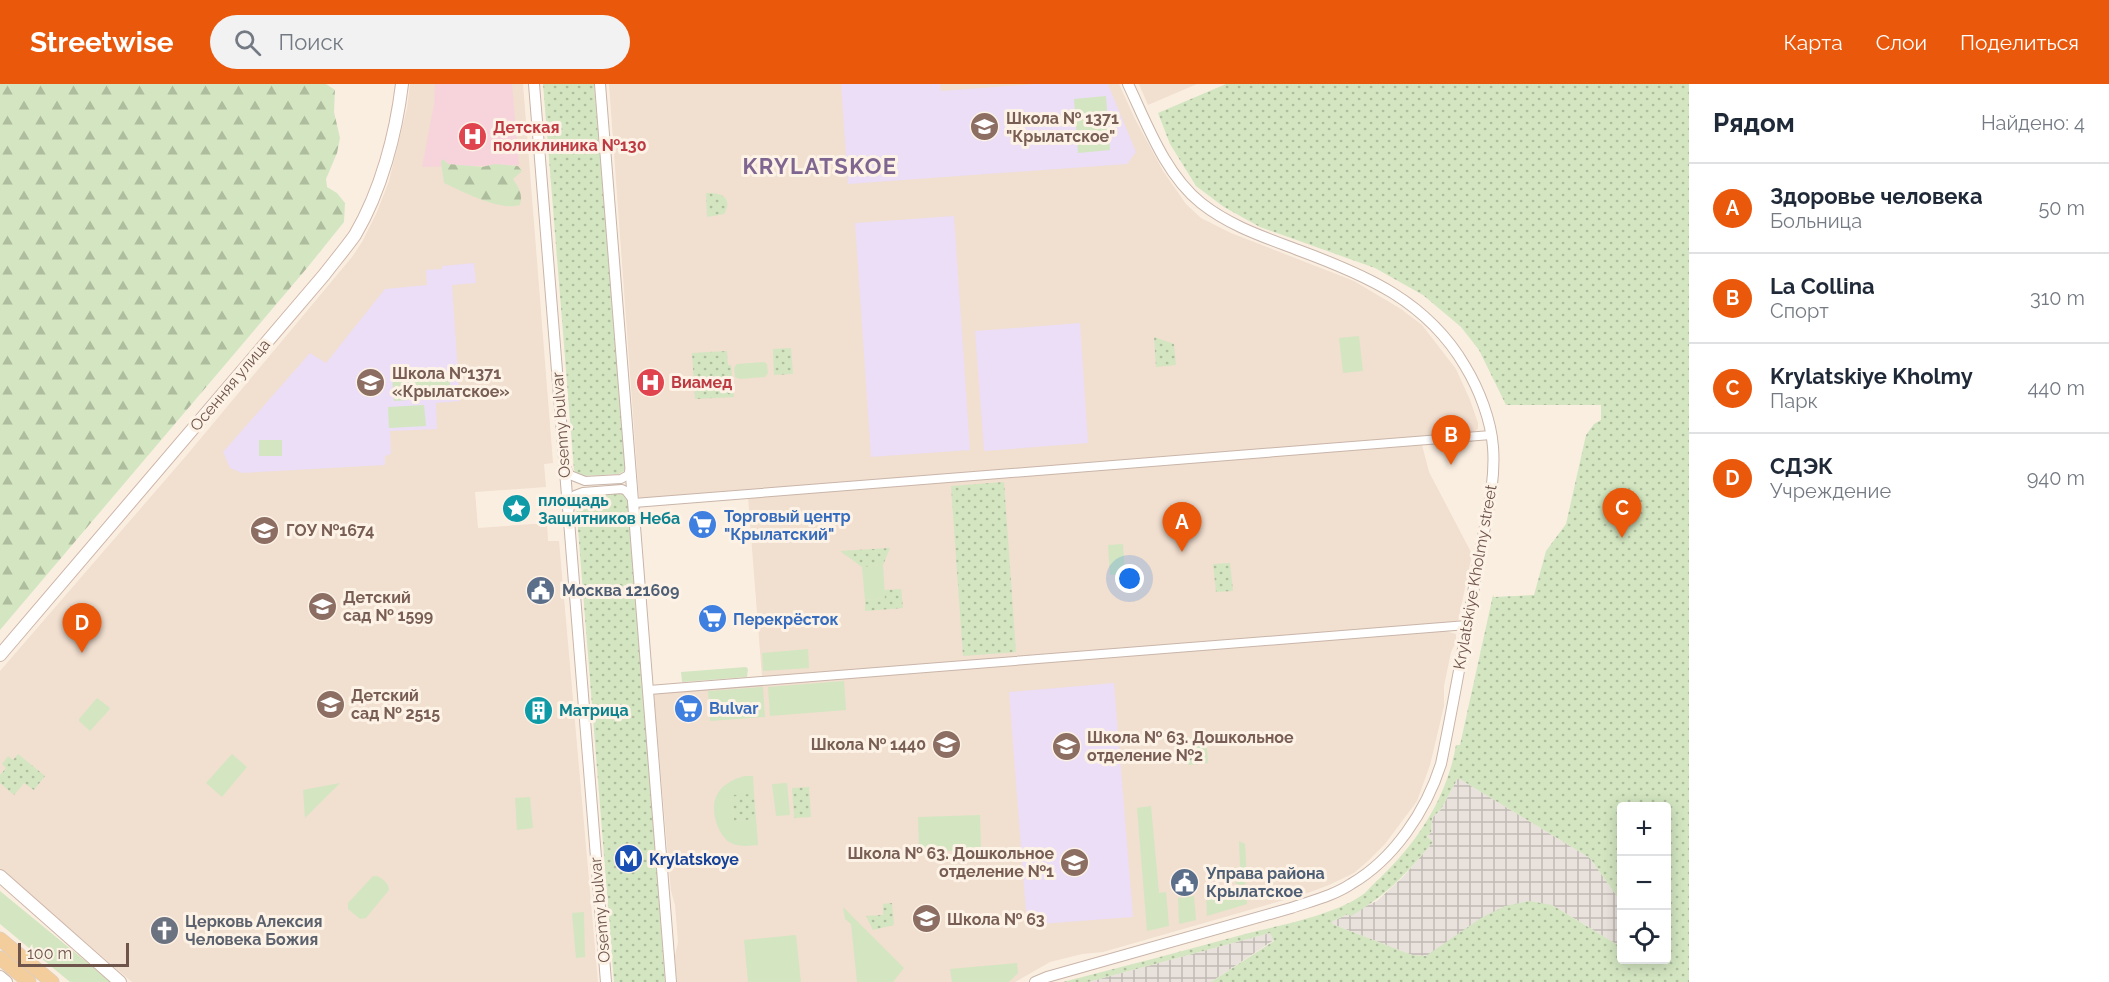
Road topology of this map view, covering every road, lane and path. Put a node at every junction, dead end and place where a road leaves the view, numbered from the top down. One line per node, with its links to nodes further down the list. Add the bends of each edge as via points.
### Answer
1 (402, 84): 11 (main road, Осенняя улица, via 382,171 349,243)
2 (534, 84): 6 (street, Osenny bulvar)
3 (600, 84): 7 (street)
4 (1128, 84): 5 (street, Krylatskiye Kholmy street, via 1165,158 1199,201 1248,231 1359,274 1422,313 1470,374)
5 (1491, 435): 8 (street); 10 (street, Krylatskiye Kholmy street, via 1492,482)
6 (564, 460): 7 (street, via 570,475 585,481 624,478); 9 (street, Osenny bulvar)
7 (630, 464): 8 (street)
8 (634, 502): 9 (street, via 622,489 583,492 575,495); 12 (street)
9 (568, 514): 23 (street, Osenny bulvar)
10 (1467, 625): 12 (street); 25 (street, Krylatskiye Kholmy street, via 1440,764 1430,795 1400,839 1364,876 1341,890 1291,908)
11 (0, 655)
12 (649, 690): 24 (street)
13 (0, 876): 15 (main road)
14 (0, 882): 15 (main road)
15 (41, 911): 22 (main road)
16 (0, 939): 21 (main road)
17 (0, 958): 20 (main road)
18 (0, 977): 19 (main road)
19 (6, 982)
20 (29, 982)
21 (52, 982)
22 (120, 982)
23 (606, 982)
24 (671, 982)
25 (1035, 982)

